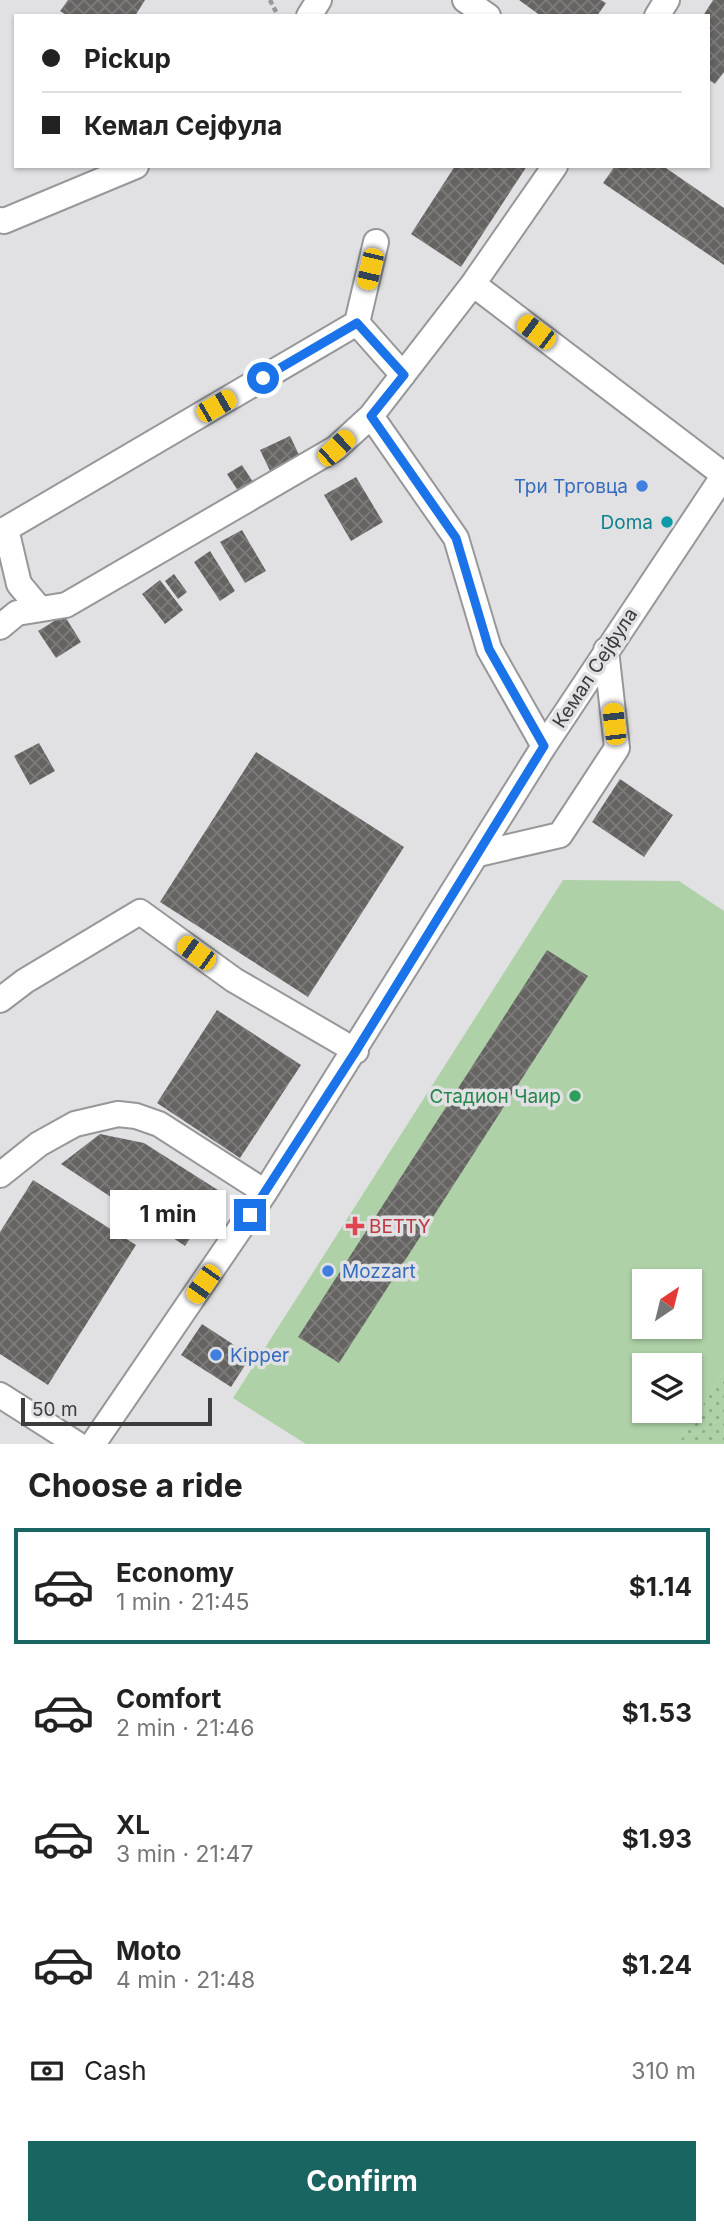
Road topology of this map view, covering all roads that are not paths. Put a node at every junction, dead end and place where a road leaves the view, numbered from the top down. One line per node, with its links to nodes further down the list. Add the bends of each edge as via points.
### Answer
1 (465, 0): 2 (street)
2 (485, 14)
3 (131, 168): 5 (street)
4 (554, 168): 7 (street)
5 (0, 220)
6 (376, 242): 8 (street)
7 (474, 284): 9 (street); 11 (street)
8 (357, 323): 9 (street); 12 (street, via 6,529 19,584)
9 (404, 375): 10 (street)
10 (371, 416): 12 (street, via 336,448 66,605); 15 (street, via 456,538 489,649)
11 (724, 475): 14 (street, Кемал Сејфула)
12 (39, 608): 13 (street, via 17,613)
13 (0, 626)
14 (606, 650): 15 (street, Кемал Сејфула); 16 (street, via 617,748 560,835)
15 (544, 746): 16 (street, Кемал Сејфула)
16 (478, 853): 18 (street, Кемал Сејфула)
17 (0, 1000): 18 (street, via 139,912 233,980)
18 (356, 1051): 20 (street, Кемал Сејфула)
19 (0, 1175): 20 (street, via 38,1144 75,1124 118,1114 159,1124)
20 (265, 1192): 23 (street, Кемал Сејфула)
21 (0, 1395): 22 (street)
22 (76, 1444)
23 (93, 1444)

